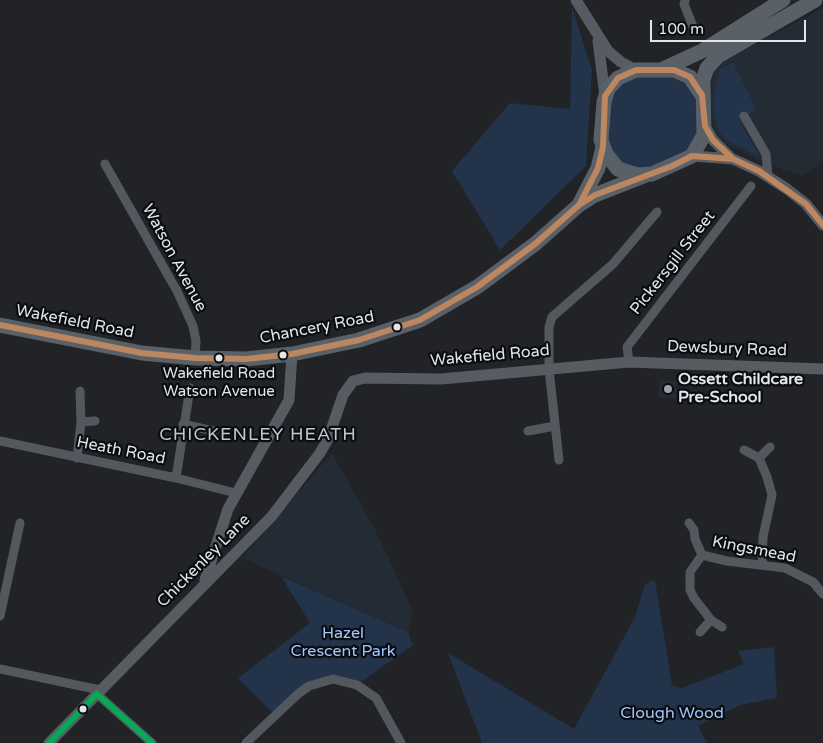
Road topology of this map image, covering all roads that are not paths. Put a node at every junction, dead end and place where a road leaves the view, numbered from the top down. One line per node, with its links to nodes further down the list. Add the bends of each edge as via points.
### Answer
1 (576, 0): 6 (street)
2 (685, 0): 5 (street)
3 (783, 0): 7 (highway, via 702,51)
4 (815, 0): 9 (highway, via 718,56 702,80)
5 (694, 28)
6 (597, 37): 8 (street, via 608,51); 10 (street)
7 (663, 69): 8 (highway); 9 (highway, via 674,70 690,78)
8 (636, 70): 10 (highway, via 618,78)
9 (702, 95): 12 (highway)
10 (605, 96): 13 (highway)
11 (744, 116): 19 (street, via 766,154)
12 (705, 126): 14 (highway, via 702,142); 15 (street, via 717,145)
13 (602, 147): 17 (highway, via 618,169 628,174); 22 (highway, Chancery Road, via 598,168)
14 (692, 156): 15 (street); 17 (highway)
15 (733, 159): 19 (street)
16 (105, 164): 18 (street, Watson Avenue)
17 (646, 175): 22 (highway, Chancery Road)
18 (111, 176): 20 (street); 28 (street, Watson Avenue, via 177,291 193,326)
19 (768, 176): 24 (street, via 806,204)
20 (102, 182)
21 (751, 186): 29 (street, Pickersgill Street, via 626,347)
22 (578, 205): 27 (highway, Chancery Road, via 535,244 477,286 420,320 359,340)
23 (657, 212): 30 (street, via 613,264 552,317)
24 (823, 225)
25 (0, 325): 26 (highway, Wakefield Road)
26 (142, 353): 28 (highway, Chancery Road)
27 (292, 354): 28 (highway, Chancery Road, via 246,359); 48 (street, via 289,400)
28 (195, 358)
29 (629, 362): 30 (street, Wakefield Road); 31 (street, Dewsbury Road)
30 (549, 369): 32 (street, Wakefield Road, via 440,379 365,378); 38 (street)
31 (823, 369)
32 (353, 381): 52 (street, Chickenley Lane, via 343,395 320,453 272,516)
33 (190, 388): 37 (street)
34 (80, 392): 36 (street)
35 (95, 421): 36 (street)
36 (81, 422): 44 (street)
37 (183, 424): 39 (street); 47 (street)
38 (556, 426): 40 (street); 46 (street)
39 (213, 430)
40 (528, 431)
41 (0, 441): 44 (street, Heath Road)
42 (770, 447): 45 (street)
43 (744, 450): 45 (street)
44 (77, 458): 47 (street, Heath Road)
45 (758, 458): 54 (street, via 772,495 763,537)
46 (560, 460)
47 (176, 478): 48 (street, Heath Road)
48 (236, 493): 51 (street, via 222,523)
49 (20, 524): 57 (street)
50 (689, 524): 53 (street, Kingsmead)
51 (220, 537): 52 (street); 55 (street)
52 (235, 551): 55 (street, Chickenley Lane)
53 (702, 555): 54 (street, Kingsmead); 58 (street, Kingsmead, via 690,572 690,590)
54 (762, 564): 56 (street, Kingsmead, via 795,572)
55 (203, 586): 62 (street, Chickenley Lane)
56 (823, 592)
57 (0, 616)
58 (711, 620): 59 (street, Kingsmead); 60 (street)
59 (722, 627)
60 (700, 632)
61 (0, 669): 62 (street)
62 (99, 692): 63 (street, Chickenley Lane); 64 (street)
63 (49, 743)
64 (152, 743)
65 (246, 743): 66 (street, via 298,694 309,686 333,679 357,685 376,698)
66 (401, 743)

